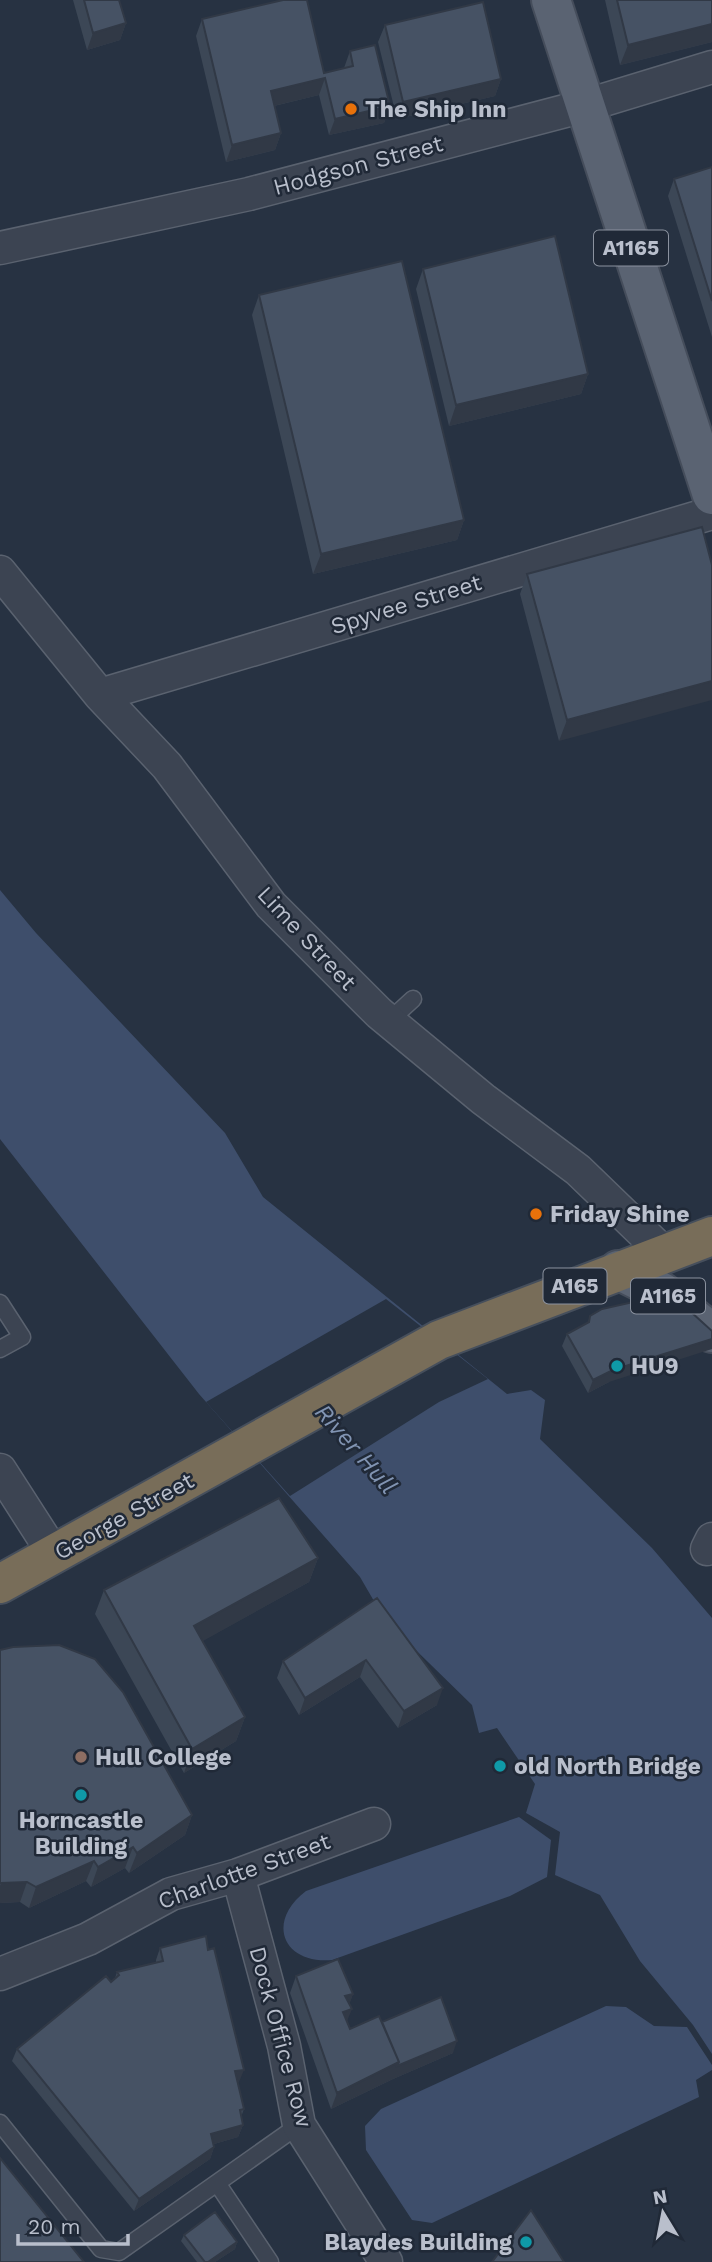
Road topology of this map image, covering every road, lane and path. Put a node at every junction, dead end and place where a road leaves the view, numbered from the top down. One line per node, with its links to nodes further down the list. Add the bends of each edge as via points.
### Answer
1 (551, 0): 3 (main road, A1165)
2 (712, 67): 3 (street, Hodgson Street)
3 (584, 106): 4 (street, Hodgson Street, via 249,194); 5 (main road, A1165)
4 (0, 248)
5 (712, 495)
6 (712, 513): 8 (street, Spyvee Street)
7 (0, 572): 8 (street, Lime Street)
8 (100, 695): 10 (street, Lime Street, via 167,766 271,905)
9 (412, 999): 10 (lane)
10 (389, 1021): 12 (street, Lime Street, via 578,1170)
11 (712, 1236): 12 (highway, A165)
12 (665, 1254): 13 (highway, A165)
13 (618, 1270): 15 (main road, A1165, via 662,1292); 18 (highway, George Street / A165, via 439,1340)
14 (0, 1303): 16 (lane, via 22,1337)
15 (712, 1333)
16 (0, 1349)
17 (0, 1470): 18 (street)
18 (54, 1555): 19 (highway, George Street / A165)
19 (0, 1584)
20 (374, 1824): 21 (street, Charlotte Street)
21 (238, 1875): 22 (street, Charlotte Street, via 171,1894 88,1939); 24 (street, Dock Office Row, via 284,2046)
22 (0, 1974)
23 (0, 2123): 25 (lane, via 101,2249 119,2252)
24 (299, 2125): 25 (lane); 28 (street, Dock Office Row)
25 (218, 2183): 26 (lane)
26 (266, 2257): 27 (lane)
27 (248, 2262)
28 (386, 2262)

